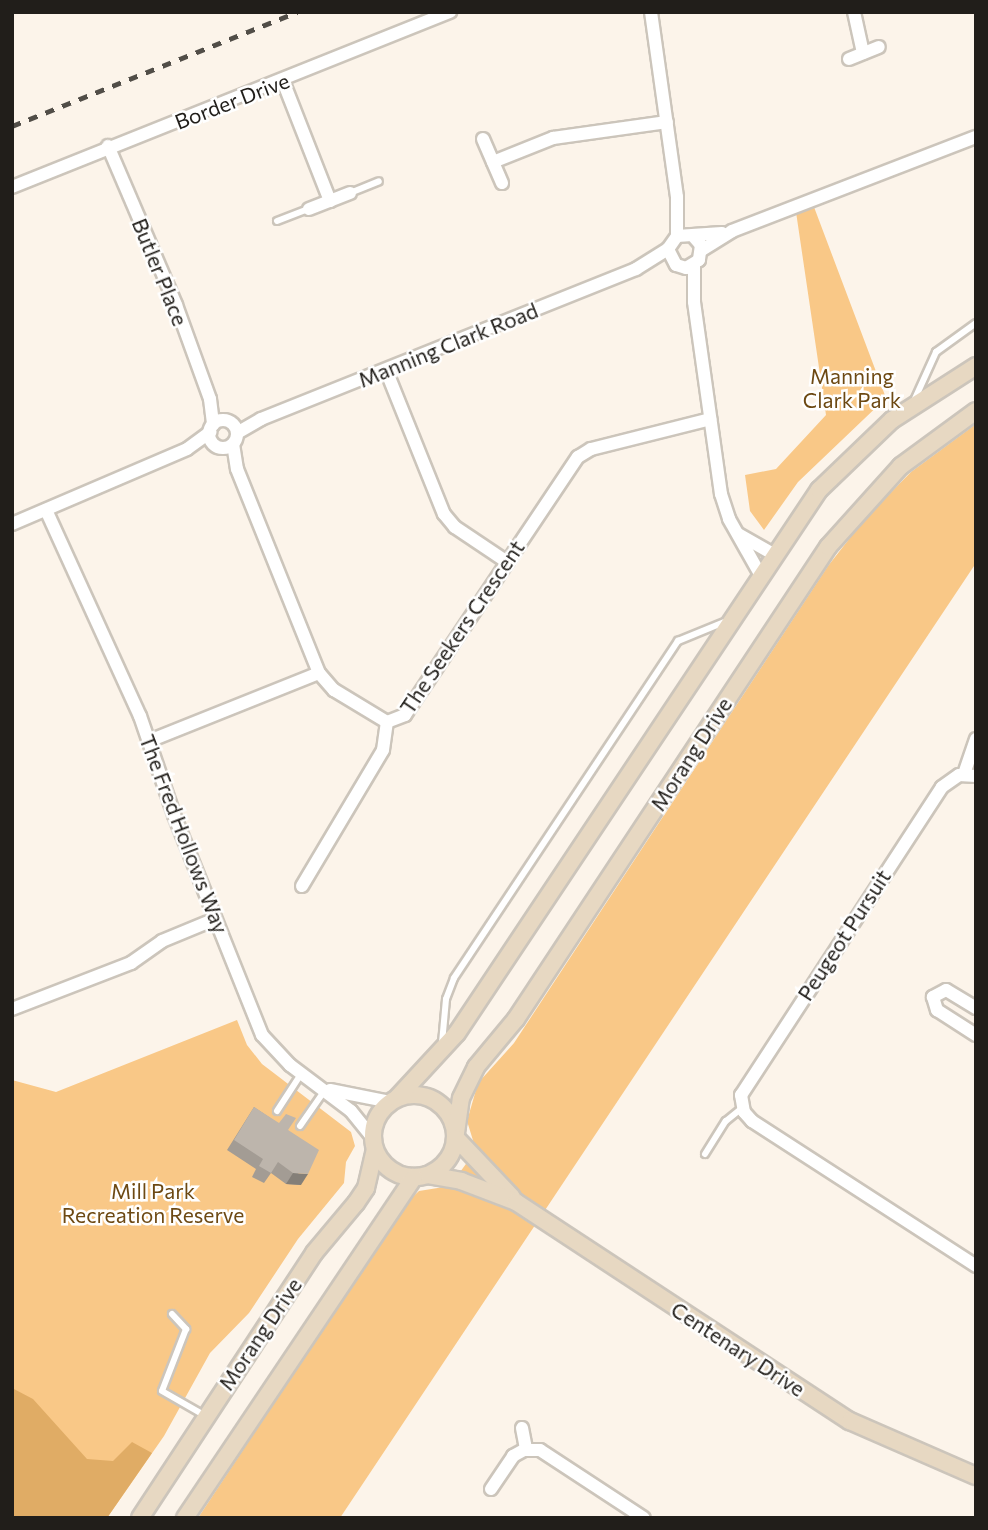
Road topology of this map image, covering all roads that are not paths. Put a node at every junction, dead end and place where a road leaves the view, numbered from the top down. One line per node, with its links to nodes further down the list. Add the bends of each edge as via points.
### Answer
1 (450, 12): 7 (street, Border Drive)
2 (651, 12): 8 (street)
3 (854, 12): 5 (street)
4 (879, 47): 5 (street)
5 (863, 53): 6 (street)
6 (849, 59)
7 (283, 81): 11 (street, Border Drive); 17 (street)
8 (667, 121): 12 (street, via 553,138); 21 (street)
9 (976, 137): 20 (street)
10 (483, 139): 12 (street)
11 (108, 146): 15 (street, Border Drive); 32 (street, Butler Place, via 176,305)
12 (493, 162): 14 (street)
13 (379, 181): 16 (lane)
14 (502, 183)
15 (12, 187)
16 (351, 193): 17 (street)
17 (330, 201): 18 (street)
18 (309, 209): 19 (lane)
19 (277, 221)
20 (732, 231): 21 (street); 23 (street)
21 (687, 236): 22 (street); 23 (street)
22 (668, 249): 24 (street); 25 (street, Manning Clark Road)
23 (702, 250): 24 (street)
24 (683, 265): 25 (street, Manning Clark Road); 31 (street, via 694,302)
25 (636, 269): 28 (street, Manning Clark Road)
26 (976, 323): 29 (lane, Morang Drive, via 936,352)
27 (976, 366): 29 (main road, Morang Drive)
28 (386, 370): 32 (street, Manning Clark Road); 37 (street, via 444,514 455,527)
29 (912, 404): 36 (main road, Morang Drive, via 852,454 819,490)
30 (976, 411): 57 (main road, Morang Drive, via 901,466 828,547 516,1019 475,1068 461,1098)
31 (710, 419): 35 (street, via 721,494); 37 (street, The Seekers Crescent, via 584,452)
32 (223, 434): 33 (street, Manning Clark Road); 40 (street, The Seekers Crescent)
33 (51, 508): 34 (street, Manning Clark Road); 43 (street, The Fred Hollows Way)
34 (12, 524)
35 (737, 534): 36 (street); 38 (street)
36 (773, 554): 38 (main road, Morang Drive)
37 (507, 562): 41 (street, The Seekers Crescent, via 405,715)
38 (760, 574): 39 (main road, Morang Drive)
39 (729, 621): 50 (main road, Morang Drive); 50 (lane, via 678,641 454,978 446,999)
40 (319, 673): 41 (street, The Seekers Crescent, via 334,690); 43 (street)
41 (387, 722): 45 (street, via 383,750)
42 (976, 739): 44 (street, Peugeot Pursuit)
43 (149, 741): 46 (street, The Fred Hollows Way)
44 (970, 775): 54 (street, Peugeot Pursuit, via 947,781 935,798 743,1087)
45 (302, 886)
46 (215, 919): 48 (street, via 162,941 131,963); 51 (street, The Fred Hollows Way, via 262,1035)
47 (976, 1008): 49 (street, via 946,990 933,997 937,1010)
48 (12, 1009)
49 (976, 1035)
50 (441, 1052): 53 (main road, Morang Drive)
51 (302, 1073): 52 (street, The Fred Hollows Way); 55 (lane)
52 (326, 1089): 53 (street, The Fred Hollows Way); 56 (lane); 58 (street, The Fred Hollows Way)
53 (393, 1100): 57 (main road, via 410,1094 436,1100 453,1120); 58 (main road, via 374,1124)
54 (743, 1108): 59 (lane, via 726,1121); 62 (street, via 757,1124)
55 (276, 1111)
56 (300, 1126)
57 (456, 1136): 60 (main road, via 448,1160); 61 (main road, Centenary Drive)
58 (374, 1144): 60 (main road, via 391,1170); 64 (main road, Morang Drive, via 366,1188 314,1253)
59 (705, 1154)
60 (421, 1176): 61 (main road, Centenary Drive, via 461,1181); 70 (main road, Morang Drive)
61 (516, 1202): 67 (main road, Centenary Drive, via 850,1421)
62 (976, 1266)
63 (172, 1314): 64 (lane, via 186,1329 162,1391)
64 (206, 1416): 69 (main road, Morang Drive)
65 (522, 1428): 66 (street)
66 (526, 1449): 68 (street, via 513,1456); 71 (street, via 545,1452)
67 (975, 1476)
68 (491, 1489)
69 (140, 1518)
70 (185, 1518)
71 (644, 1518)

